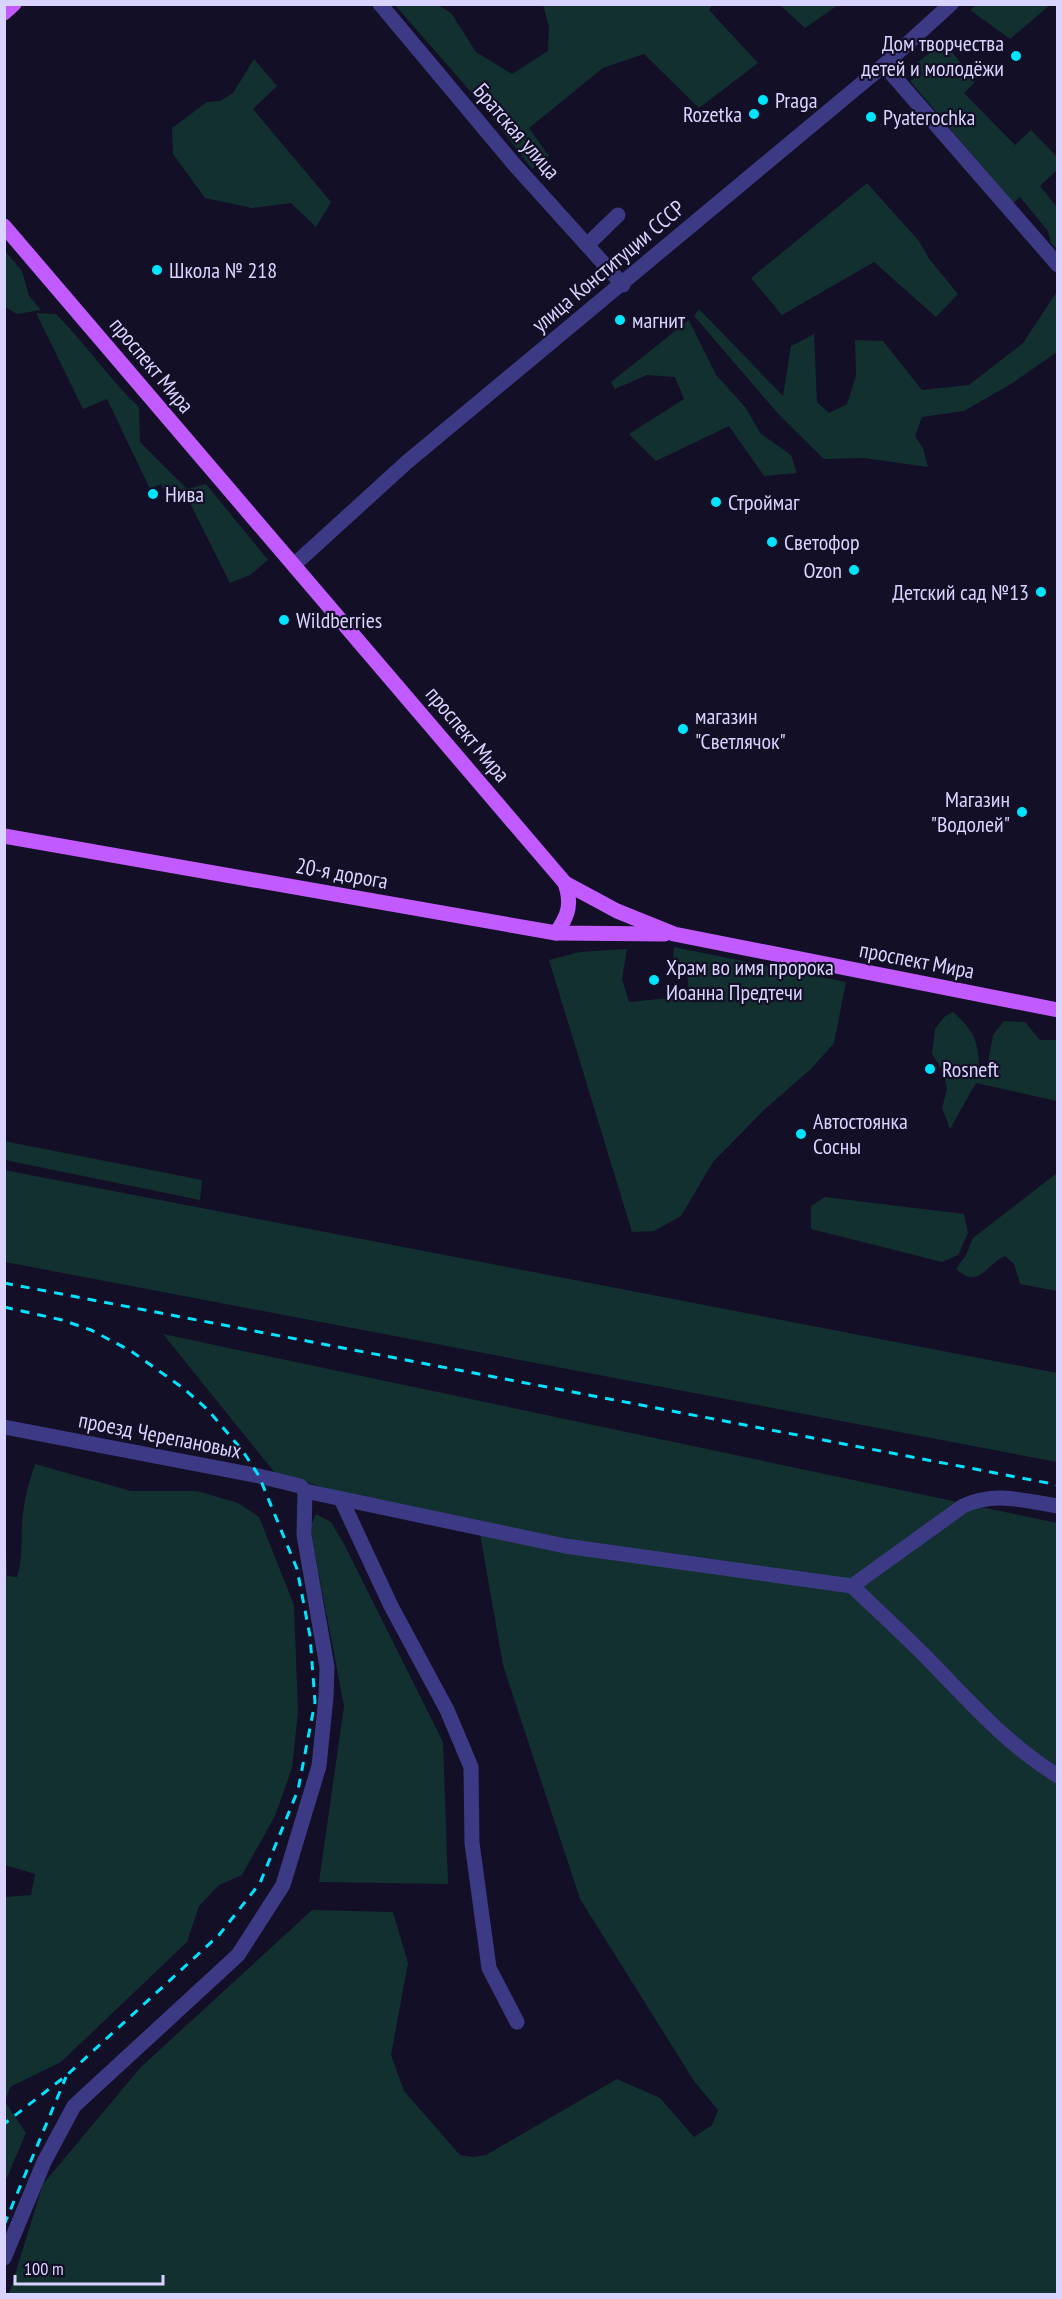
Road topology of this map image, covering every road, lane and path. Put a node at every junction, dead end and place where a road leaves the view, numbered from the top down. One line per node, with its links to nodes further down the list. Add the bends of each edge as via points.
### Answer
1 (14, 4): 4 (main road)
2 (380, 4): 8 (street, Братская улица)
3 (951, 4): 5 (street, улица Конституции СССР)
4 (4, 13)
5 (884, 65): 9 (street); 10 (street, улица Конституции СССР)
6 (618, 215): 8 (street)
7 (4, 226): 11 (main road, проспект Мира)
8 (586, 245): 10 (street, Братская улица)
9 (1058, 265)
10 (623, 285): 11 (street, улица Конституции СССР, via 407,462)
11 (295, 564): 13 (main road, проспект Мира)
12 (4, 836): 14 (main road, 20-я дорога)
13 (565, 883): 14 (main road, via 571,900 566,921); 15 (main road, проспект Мира)
14 (556, 933): 15 (main road, 20-я дорога)
15 (674, 934): 16 (main road, проспект Мира)
16 (1058, 1010)
17 (4, 1427): 18 (street, проезд Черепановых, via 259,1476 300,1486)
18 (305, 1491): 19 (street, проезд Черепановых); 24 (street, via 304,1535 327,1667 326,1697 319,1766 283,1885 238,1954 74,2106 44,2162)
19 (341, 1499): 21 (street, проезд Черепановых, via 565,1546); 23 (street, via 391,1606 447,1710 471,1767 472,1843 489,1968)
20 (1058, 1506): 21 (street, via 1020,1499 981,1498 963,1506)
21 (852, 1586): 22 (street, via 986,1721 1031,1760)
22 (1058, 1776)
23 (517, 2022)
24 (4, 2258)

